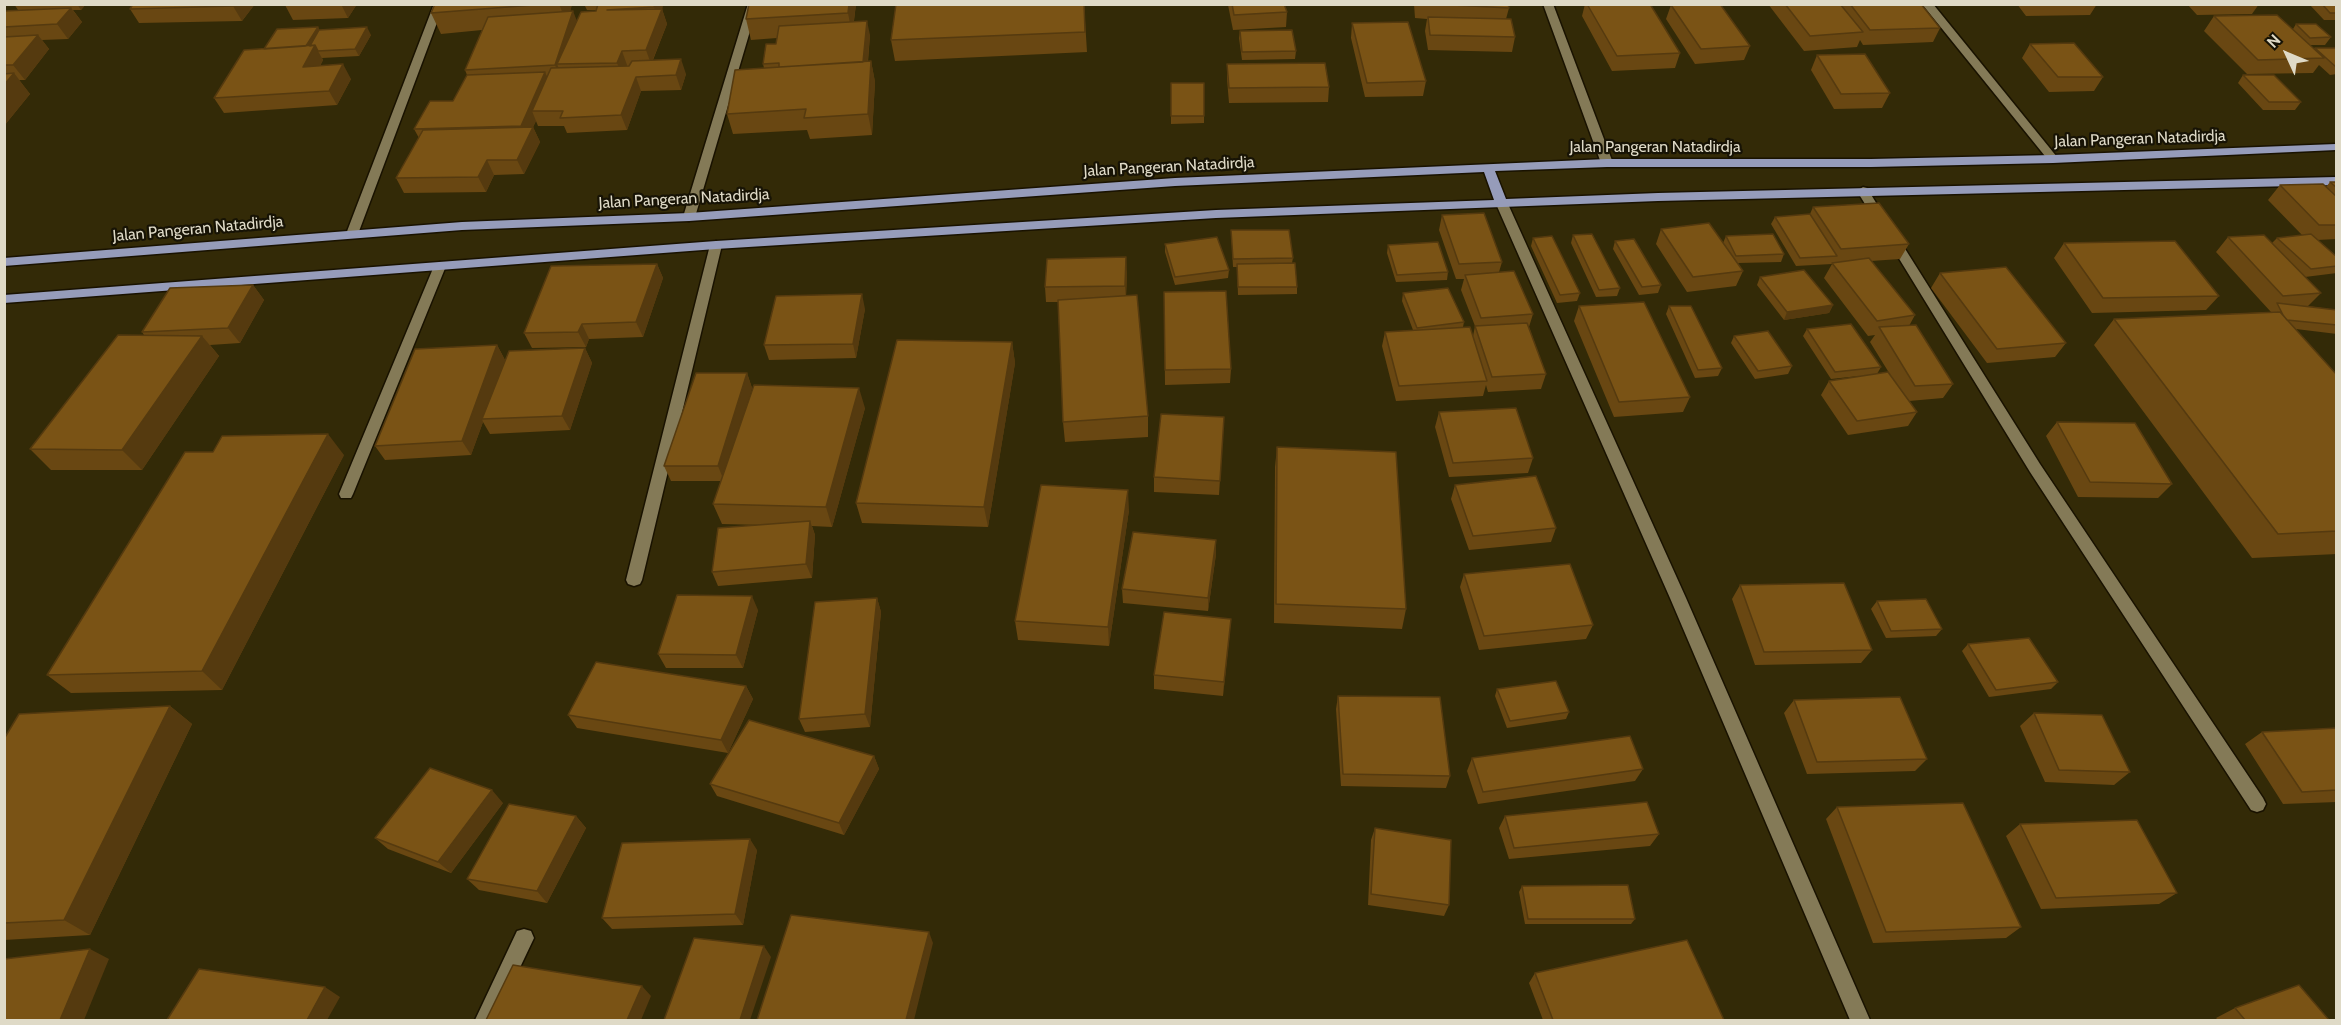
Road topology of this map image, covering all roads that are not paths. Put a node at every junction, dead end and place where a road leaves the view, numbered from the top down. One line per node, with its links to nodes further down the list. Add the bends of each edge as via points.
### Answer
1 (439, 4): 13 (street)
2 (753, 4): 12 (street)
3 (1548, 4): 7 (street)
4 (1927, 4): 6 (street)
5 (2337, 147): 6 (main road, Jalan Pangeran Natadirdja)
6 (2053, 159): 7 (main road, Jalan Pangeran Natadirdja)
7 (1607, 163): 8 (main road, Jalan Pangeran Natadirdja)
8 (1488, 168): 11 (main road); 12 (main road, Jalan Pangeran Natadirdja, via 1175,182)
9 (2337, 181): 10 (main road)
10 (1863, 191): 11 (main road); 20 (street, via 2035,468)
11 (1502, 204): 14 (main road, via 1216,214); 23 (street)
12 (688, 217): 13 (main road, Jalan Pangeran Natadirdja)
13 (352, 234): 15 (main road, Jalan Pangeran Natadirdja)
14 (716, 245): 16 (main road); 19 (street)
15 (4, 262)
16 (441, 266): 17 (main road); 18 (street)
17 (4, 299)
18 (346, 494)
19 (634, 580)
20 (2257, 804)
21 (524, 938): 22 (street)
22 (484, 1020)
23 (1860, 1020)

